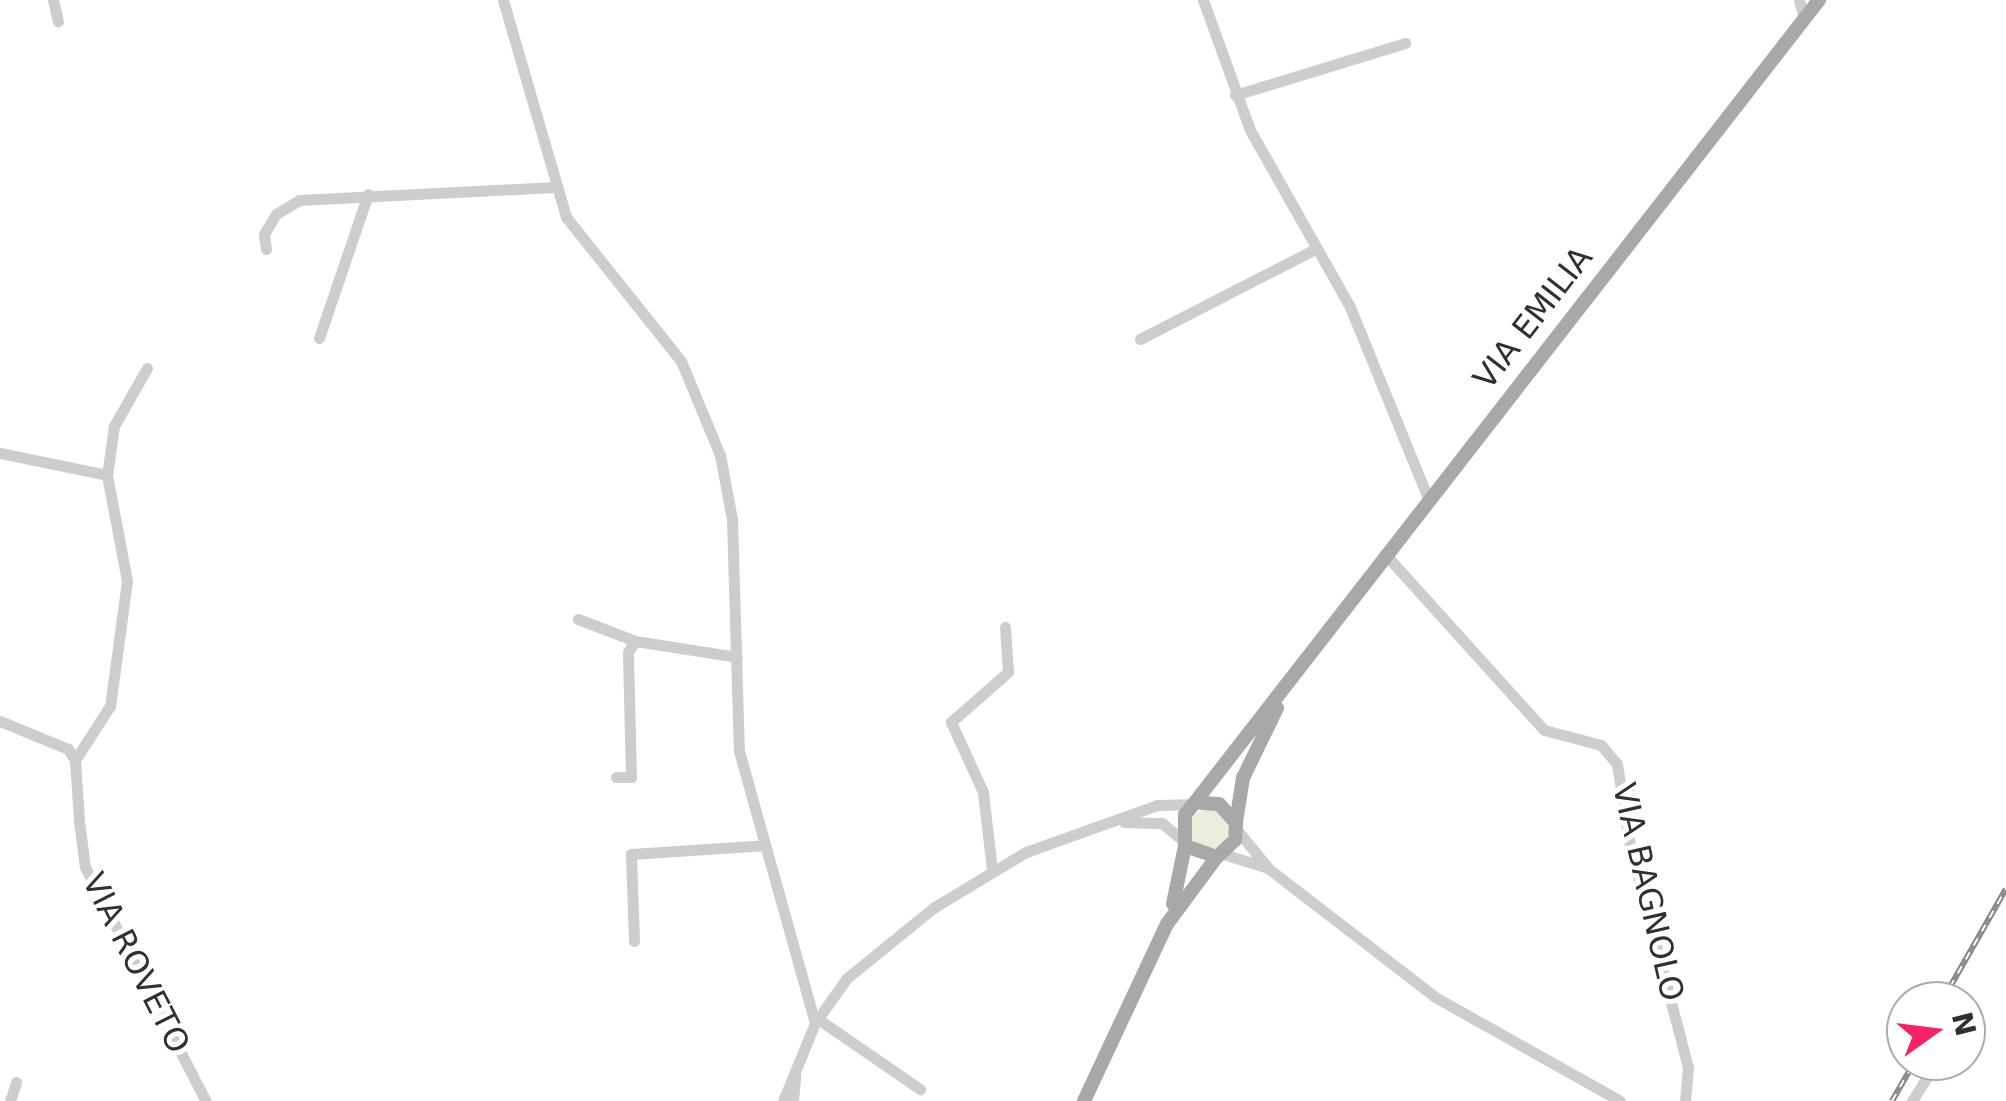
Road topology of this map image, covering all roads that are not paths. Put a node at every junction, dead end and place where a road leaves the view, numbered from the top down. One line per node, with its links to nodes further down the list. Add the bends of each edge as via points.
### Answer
1 (53, 0): 7 (street)
2 (502, 0): 10 (street)
3 (1203, 0): 9 (street)
4 (1799, 0): 6 (street)
5 (1819, 0): 6 (main road, VIA EMILIA)
6 (1804, 20): 19 (main road, VIA EMILIA)
7 (58, 21)
8 (1405, 43): 9 (street)
9 (1235, 95): 12 (street)
10 (555, 187): 11 (street); 24 (street, via 574,230 662,334 703,409 732,519)
11 (368, 194): 13 (street, via 299,200 276,214 264,234); 14 (street)
12 (1317, 248): 15 (street); 19 (street)
13 (266, 249)
14 (319, 338)
15 (1140, 339)
16 (147, 368): 18 (street, via 114,426)
17 (0, 453): 18 (street)
18 (107, 475): 27 (street, via 127,581 110,706)
19 (1428, 498): 20 (main road, VIA EMILIA)
20 (1384, 554): 25 (main road, VIA EMILIA); 49 (street, VIA BAGNOLO, via 1544,730 1600,746 1618,764 1688,1067)
21 (578, 619): 23 (street)
22 (1005, 626): 36 (street, via 1008,672 951,722 982,792)
23 (635, 641): 24 (street); 28 (street, via 628,652 631,776)
24 (736, 657): 33 (street, via 740,751)
25 (1294, 674): 29 (main road, VIA EMILIA); 31 (main road, VIA EMILIA, via 1243,778)
26 (0, 722): 27 (street, via 68,749)
27 (75, 760): 44 (street, VIA ROVETO, via 85,867)
28 (616, 778)
29 (1200, 803): 30 (street, via 1157,805); 31 (main road, via 1226,808); 32 (main road, VIA EMILIA, via 1184,815)
30 (1115, 823): 32 (street, via 1162,824); 36 (street)
31 (1236, 827): 34 (main road, VIA EMILIA); 35 (street)
32 (1184, 843): 34 (main road); 37 (main road, VIA EMILIA)
33 (766, 845): 38 (street, via 631,854); 39 (street)
34 (1220, 856): 35 (street); 37 (main road, VIA EMILIA)
35 (1269, 869): 48 (street, via 1435,997)
36 (992, 870): 39 (street, via 876,951)
37 (1167, 924): 47 (main road, VIA EMILIA)
38 (634, 941)
39 (817, 1021): 40 (street); 42 (street)
40 (795, 1066): 45 (street); 46 (street)
41 (16, 1082): 43 (street)
42 (920, 1088)
43 (10, 1101)
44 (206, 1101)
45 (784, 1101)
46 (793, 1101)
47 (1084, 1101)
48 (1620, 1101)
49 (1684, 1101)

